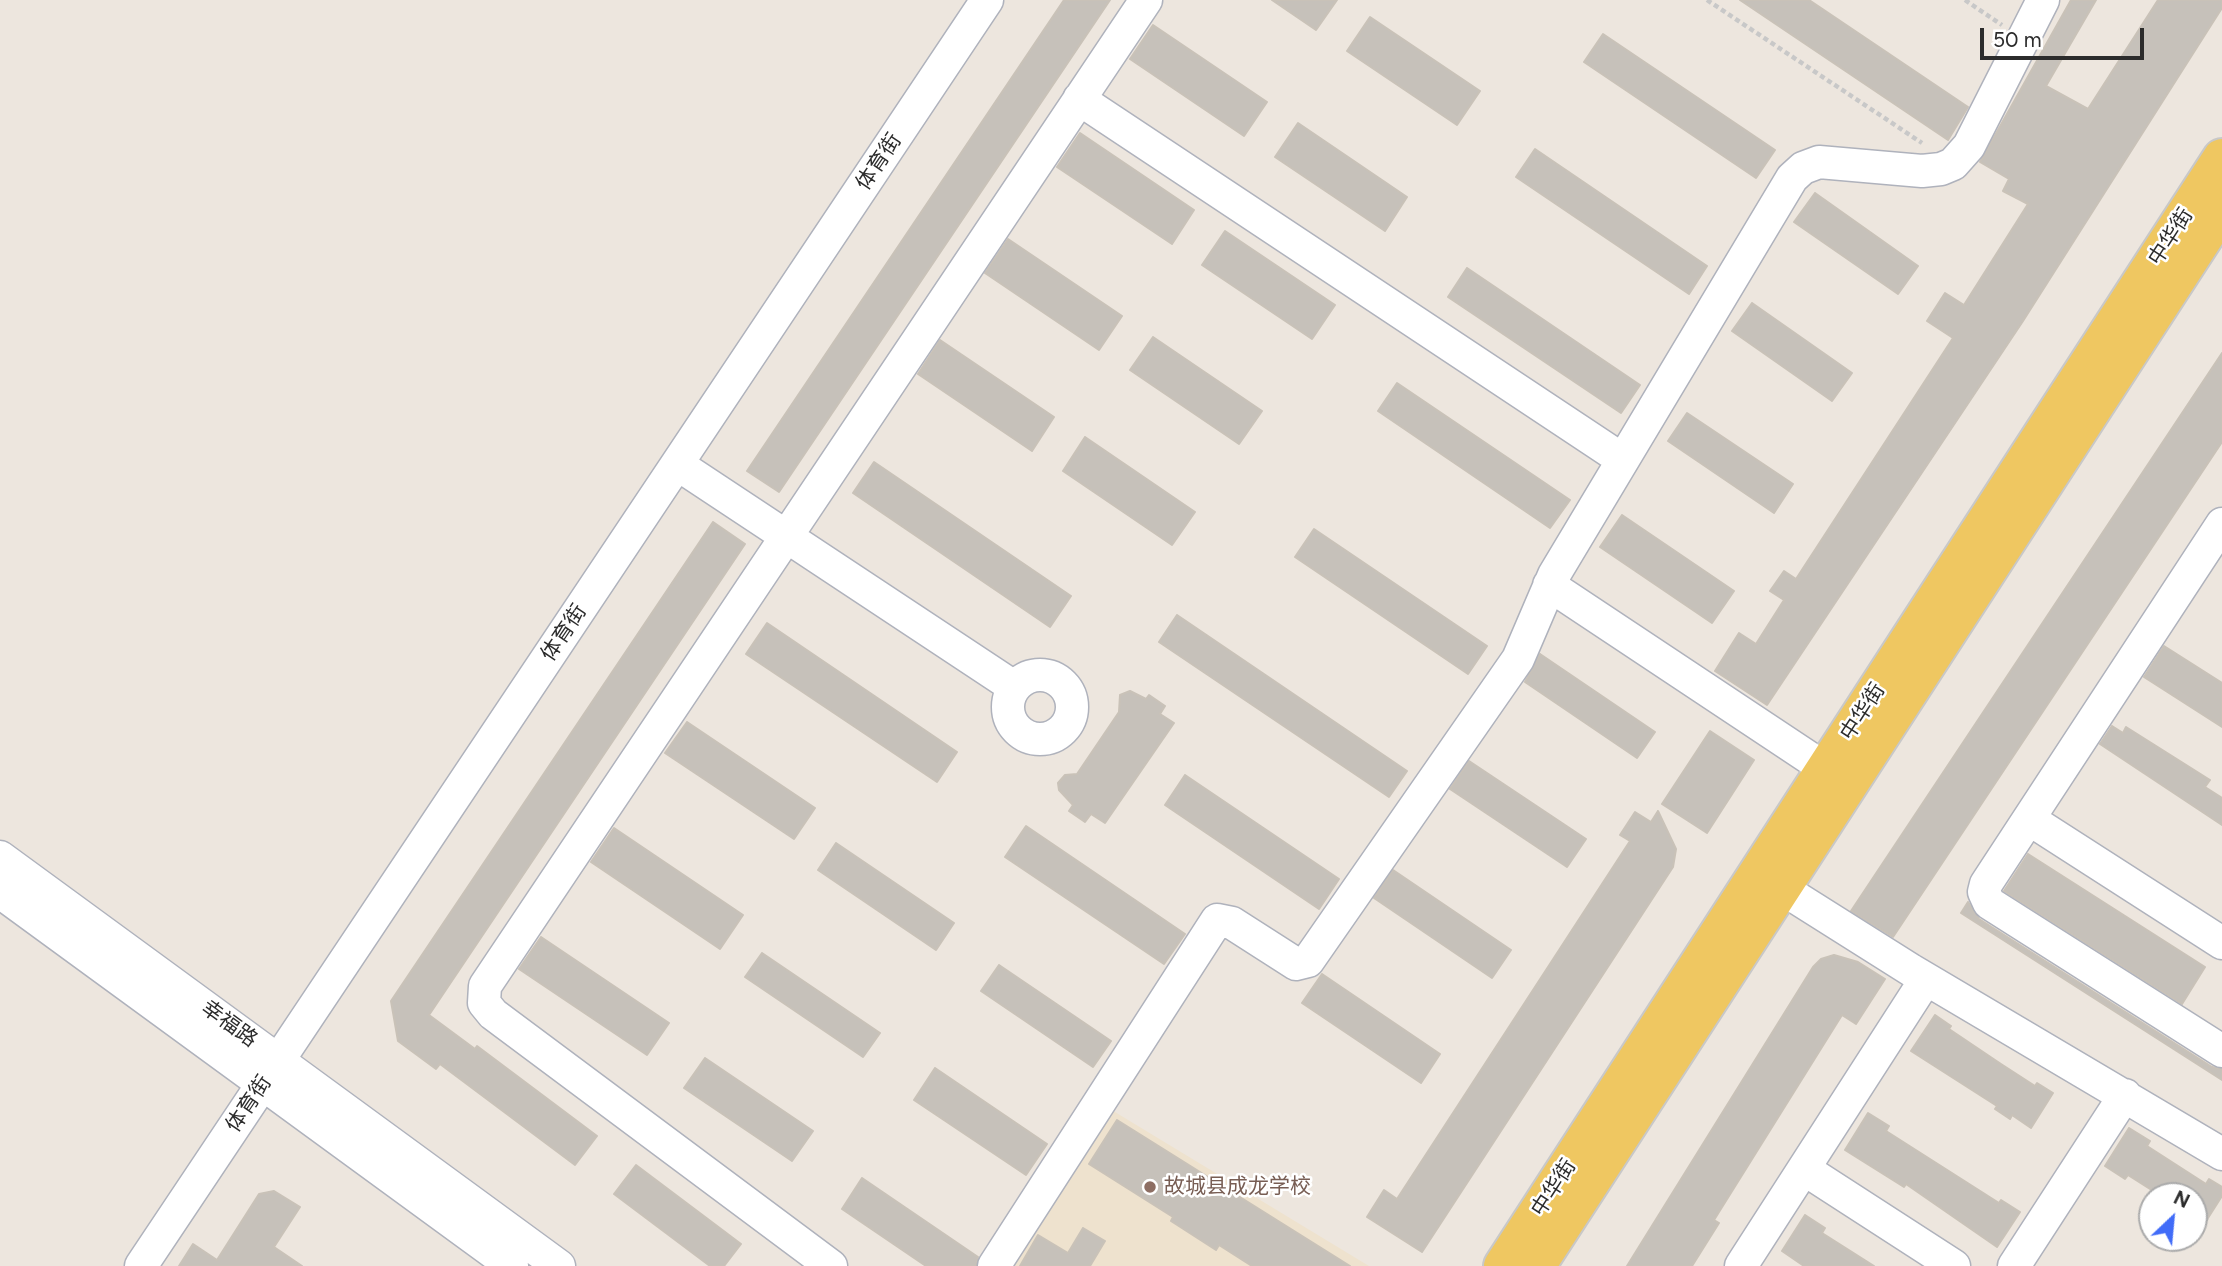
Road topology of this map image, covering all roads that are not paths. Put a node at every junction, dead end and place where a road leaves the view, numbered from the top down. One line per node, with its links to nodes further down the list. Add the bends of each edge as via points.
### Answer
1 (987, 0): 8 (street, 体育街)
2 (1146, 0): 4 (street)
3 (2043, 0): 7 (street, via 1969,146 1953,164 1922,171 1819,162 1803,167 1792,178)
4 (1079, 99): 7 (street); 10 (street)
5 (2222, 158): 13 (main road, 中华街)
6 (2222, 209): 16 (main road, 中华街)
7 (1623, 460): 11 (street)
8 (677, 464): 10 (street); 21 (street, 体育街)
9 (2222, 524): 14 (street)
10 (786, 536): 12 (street); 28 (street, via 485,986 483,996 492,1014)
11 (1549, 585): 13 (street); 29 (street, via 1518,659 1308,961 1296,964 1232,923 1217,920)
12 (1014, 687)
13 (1826, 769): 30 (main road, 中华街)
14 (2029, 819): 18 (street); 20 (street, via 1986,884 1989,903)
15 (0, 857): 21 (street, 幸福路)
16 (1782, 888): 19 (street); 31 (main road, 中华街)
17 (0, 891): 21 (street, 幸福路)
18 (2222, 943)
19 (1926, 979): 22 (street); 24 (street)
20 (2219, 1042)
21 (270, 1072): 25 (street, 体育街); 26 (street, 幸福路); 27 (street, 幸福路)
22 (2125, 1095): 23 (street); 34 (street)
23 (2222, 1154)
24 (1804, 1169): 32 (street); 33 (street)
25 (141, 1266)
26 (512, 1266)
27 (559, 1266)
28 (831, 1266)
29 (994, 1266)
30 (1503, 1266)
31 (1536, 1266)
32 (1741, 1266)
33 (1954, 1266)
34 (2014, 1266)

